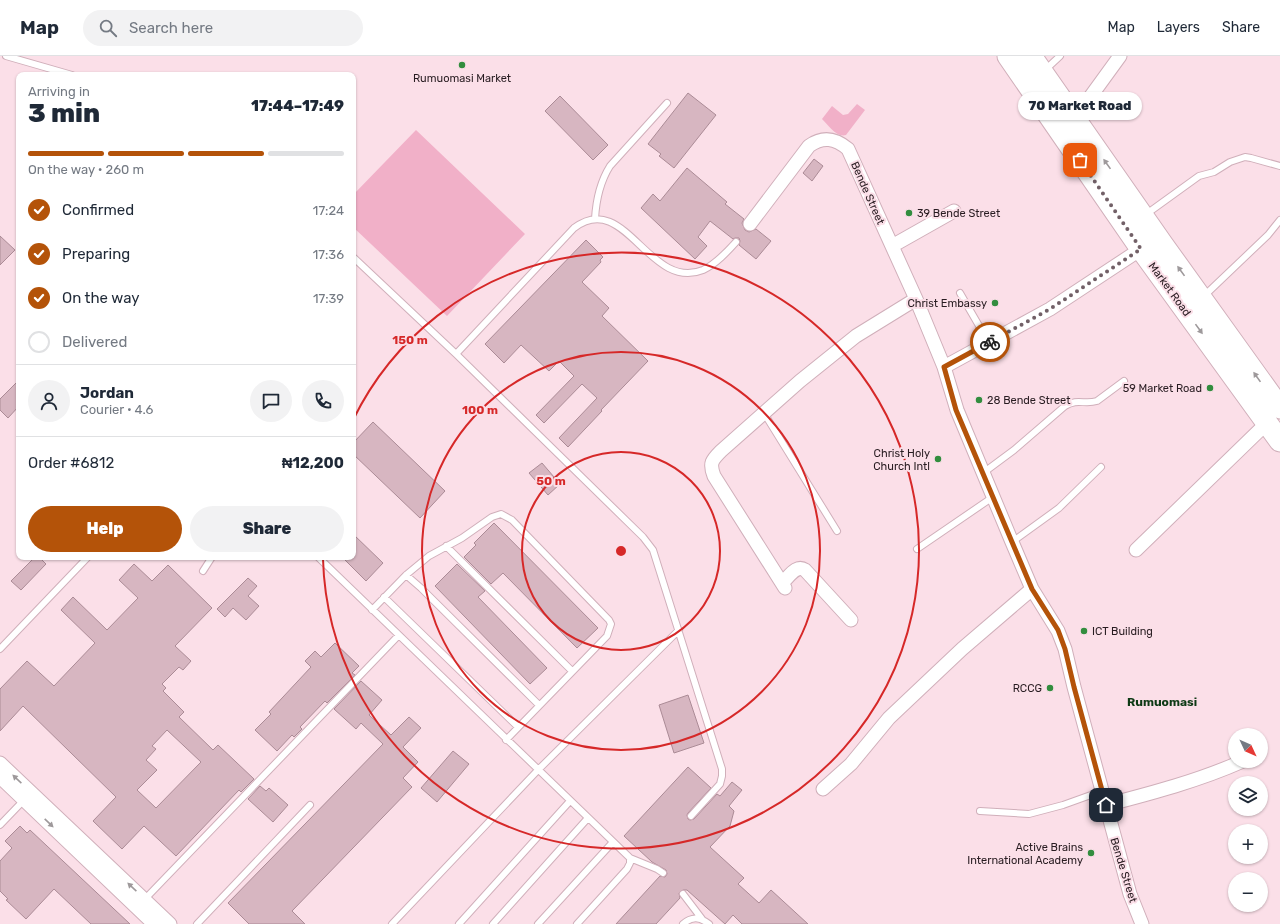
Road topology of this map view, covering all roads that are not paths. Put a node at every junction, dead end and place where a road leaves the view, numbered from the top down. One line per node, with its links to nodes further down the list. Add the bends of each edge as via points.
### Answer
1 (6, 56): 6 (lane)
2 (1008, 56): 17 (main road, Market Road)
3 (1060, 56): 5 (lane)
4 (1120, 56): 8 (street)
5 (1037, 64): 8 (main road, Market Road)
6 (62, 72)
7 (667, 103): 12 (lane, via 605,174 598,196)
8 (1075, 118): 11 (main road, Market Road, one-way to 8)
9 (1280, 166): 11 (lane, via 1245,157 1230,162 1214,172 1199,176)
10 (954, 211): 16 (street)
11 (1143, 216): 20 (main road, Market Road, one-way to 11)
12 (595, 219): 15 (lane, via 612,222 661,263 684,274 705,269); 23 (lane, via 574,228)
13 (1280, 220): 20 (lane, via 1268,235)
14 (750, 224): 16 (street, Bende Street, via 809,146 825,139 841,143 848,149)
15 (736, 242)
16 (892, 246): 21 (street, Bende Street)
17 (1141, 249): 22 (street, via 1050,309); 27 (main road, Market Road, one-way to 27)
18 (356, 260): 23 (lane)
19 (960, 293): 22 (lane)
20 (1201, 298): 27 (main road, Market Road, one-way to 20)
21 (916, 299): 24 (street, Bende Street); 26 (street, via 856,336)
22 (988, 342): 24 (street)
23 (456, 354): 46 (lane, via 643,537 653,550)
24 (944, 367): 30 (street, Bende Street, via 956,410)
25 (1124, 381): 30 (lane, via 1097,401 1078,401 1065,406)
26 (764, 413): 32 (lane); 45 (street, via 714,458 711,465 714,476 784,585 798,568 805,570)
27 (1273, 416): 28 (main road, Market Road); 36 (street)
28 (1280, 441)
29 (1101, 467): 33 (lane, via 1059,508)
30 (983, 473): 31 (street, Bende Street)
31 (993, 497): 33 (street, Bende Street); 35 (lane)
32 (837, 531)
33 (1012, 542): 42 (street, Bende Street)
34 (446, 546): 41 (lane, via 428,556); 49 (lane); 49 (lane, via 492,517 501,514 512,520 611,624 607,636)
35 (918, 549)
36 (1136, 550)
37 (85, 560): 48 (lane)
38 (210, 560): 40 (lane)
39 (321, 560): 44 (lane)
40 (202, 571)
41 (406, 574): 43 (lane); 50 (lane)
42 (1032, 589): 57 (street, via 962,649 889,718 851,764); 58 (street, Bende Street, via 1058,630 1065,649)
43 (384, 597): 44 (lane); 51 (lane)
44 (372, 610): 47 (lane)
45 (852, 620)
46 (679, 630): 55 (lane); 64 (lane, via 722,769 720,784)
47 (398, 636): 52 (lane); 71 (lane)
48 (0, 649)
49 (572, 671): 50 (lane)
50 (539, 705): 51 (lane)
51 (518, 726): 52 (lane)
52 (506, 740): 55 (lane)
53 (0, 762): 59 (street, one-way to 53)
54 (1228, 767): 62 (street, via 1170,788)
55 (538, 770): 60 (lane); 76 (lane)
56 (0, 777): 59 (street)
57 (823, 789)
58 (1102, 791): 62 (street, Bende Street); 63 (lane, via 1029,814)
59 (28, 796): 66 (lane); 71 (street)
60 (570, 801): 65 (lane); 77 (lane)
61 (310, 805): 75 (lane)
62 (1106, 805): 83 (street, Bende Street, via 1130,894)
63 (980, 811)
64 (691, 816)
65 (588, 818): 67 (lane); 78 (lane)
66 (0, 825)
67 (614, 842): 68 (lane); 79 (lane)
68 (630, 858): 69 (lane); 80 (lane, via 628,869)
69 (663, 874)
70 (683, 894): 72 (lane)
71 (140, 903): 73 (street); 74 (street)
72 (702, 919): 81 (lane, via 695,917); 82 (lane)
73 (154, 924)
74 (170, 924)
75 (197, 924)
76 (392, 924)
77 (459, 924)
78 (493, 924)
79 (538, 924)
80 (577, 924)
81 (683, 924)
82 (709, 924)
83 (1142, 924)

